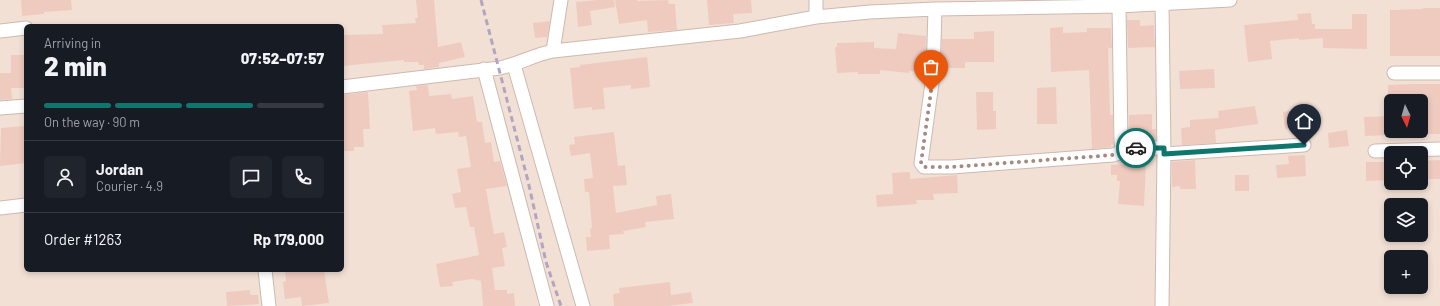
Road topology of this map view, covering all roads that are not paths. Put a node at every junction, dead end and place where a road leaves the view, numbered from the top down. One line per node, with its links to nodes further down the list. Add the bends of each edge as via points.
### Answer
1 (561, 0): 10 (street)
2 (816, 0): 7 (street)
3 (1230, 0): 4 (street)
4 (1162, 3): 5 (street); 21 (street)
5 (1119, 6): 6 (street); 19 (street)
6 (935, 9): 7 (street); 19 (street, via 933,76 921,163 924,167 1113,155 1119,153)
7 (816, 17): 10 (street, via 740,31)
8 (24, 28): 9 (street)
9 (0, 31)
10 (553, 51): 11 (street)
11 (514, 65): 12 (street); 28 (street)
12 (484, 70): 15 (street); 27 (street)
13 (1394, 73): 14 (street)
14 (1440, 73)
15 (344, 87)
16 (24, 106): 17 (street)
17 (0, 108)
18 (1304, 145): 21 (street)
19 (1123, 146): 21 (street)
20 (1440, 149): 22 (street)
21 (1164, 151): 29 (street)
22 (1376, 151)
23 (24, 205): 24 (street)
24 (0, 208)
25 (265, 272): 26 (street)
26 (269, 306)
27 (547, 306)
28 (583, 306)
29 (1162, 306)

